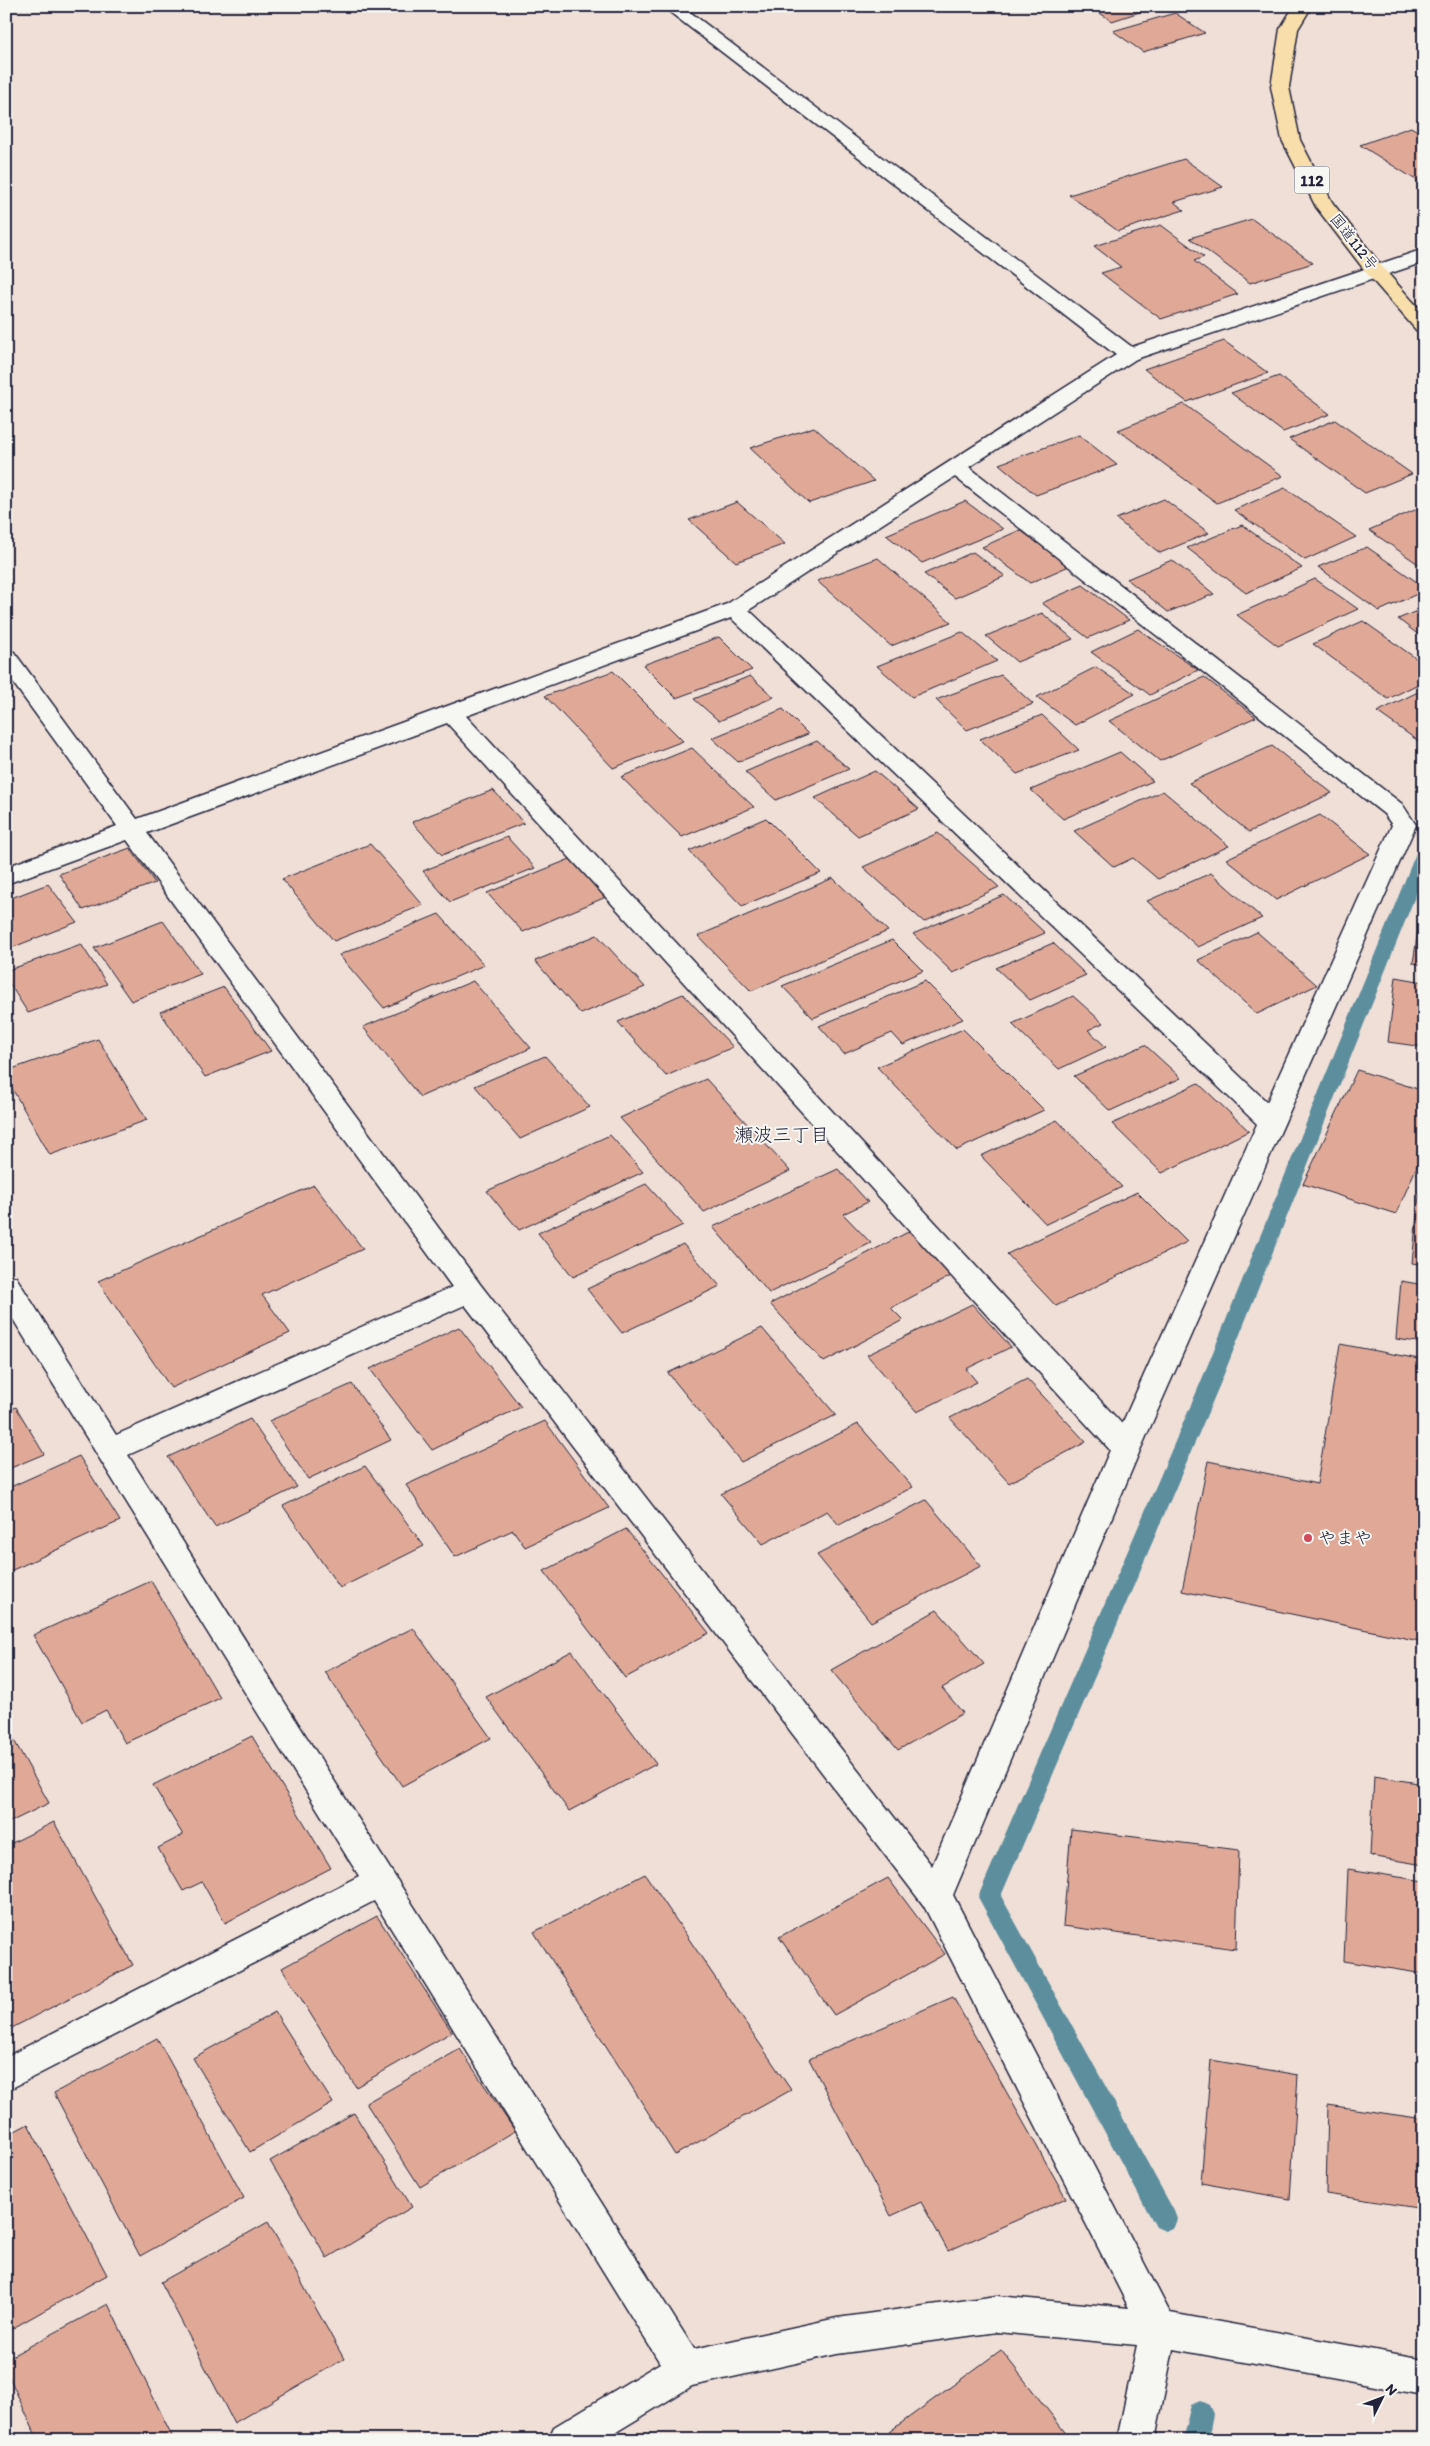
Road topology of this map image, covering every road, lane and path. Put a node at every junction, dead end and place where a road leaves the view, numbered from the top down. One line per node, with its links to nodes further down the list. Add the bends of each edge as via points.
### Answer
1 (671, 6): 6 (street)
2 (1303, 6): 4 (highway, 国道112号 / 112, via 1289,29 1280,87 1292,140 1323,203)
3 (1424, 255): 4 (street)
4 (1376, 272): 5 (highway, 国道112号 / 112); 6 (street)
5 (1424, 327)
6 (1128, 355): 7 (street)
7 (954, 466): 8 (street); 13 (street, via 1393,810 1404,825)
8 (735, 609): 10 (street); 13 (street)
9 (6, 657): 11 (street)
10 (452, 714): 11 (street); 16 (street)
11 (132, 830): 12 (street); 15 (street)
12 (6, 876)
13 (1271, 1121): 16 (street)
14 (6, 1284): 17 (street)
15 (470, 1291): 17 (street); 19 (street)
16 (1126, 1448): 19 (street)
17 (110, 1450): 18 (street)
18 (379, 1882): 20 (street); 22 (street)
19 (936, 1896): 21 (street)
20 (6, 2075)
21 (1159, 2329): 22 (street, via 997,2314 837,2336); 23 (street); 25 (street)
22 (685, 2369): 24 (street)
23 (1424, 2377)
24 (567, 2440)
25 (1136, 2440)

